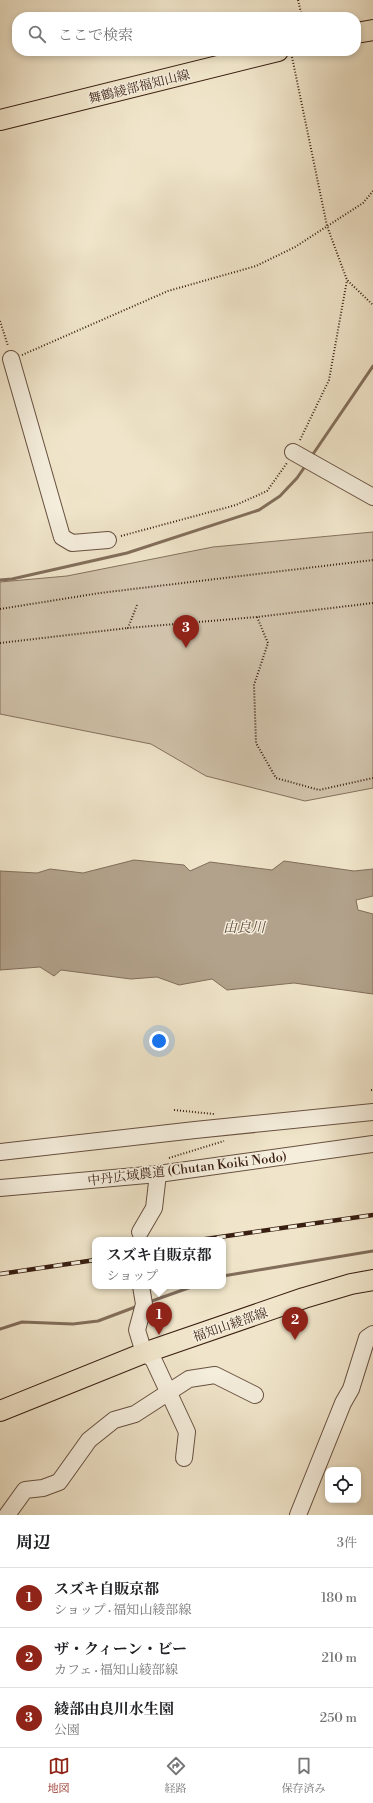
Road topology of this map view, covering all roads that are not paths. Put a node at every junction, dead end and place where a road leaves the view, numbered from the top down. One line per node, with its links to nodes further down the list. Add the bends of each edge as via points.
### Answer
1 (373, 30): 2 (main road)
2 (361, 32)
3 (258, 56): 4 (main road, 舞鶴綾部福知山線)
4 (0, 120)
5 (11, 359): 8 (street, via 62,537 72,543)
6 (293, 452): 7 (street)
7 (373, 497)
8 (108, 540)
9 (373, 1112): 11 (street)
10 (373, 1144): 12 (street, 中丹広域農道 (Chutan Koiki Nodo))
11 (0, 1152)
12 (158, 1174): 13 (street, 中丹広域農道 (Chutan Koiki Nodo)); 14 (street, via 154,1208)
13 (0, 1188)
14 (140, 1232)
15 (373, 1280): 18 (main road, 福知山綾部線, via 304,1298)
16 (141, 1289): 18 (street, via 144,1304 136,1330)
17 (373, 1334): 24 (street, via 367,1338 350,1389)
18 (144, 1353): 19 (street, via 154,1359); 21 (main road, 福知山綾部線)
19 (169, 1392): 20 (street, via 189,1379 215,1375); 22 (street, via 187,1432); 23 (street, via 135,1414 114,1420 89,1440 59,1482 43,1488 25,1490)
20 (255, 1395)
21 (0, 1411)
22 (184, 1458)
23 (7, 1515)
24 (298, 1515)

